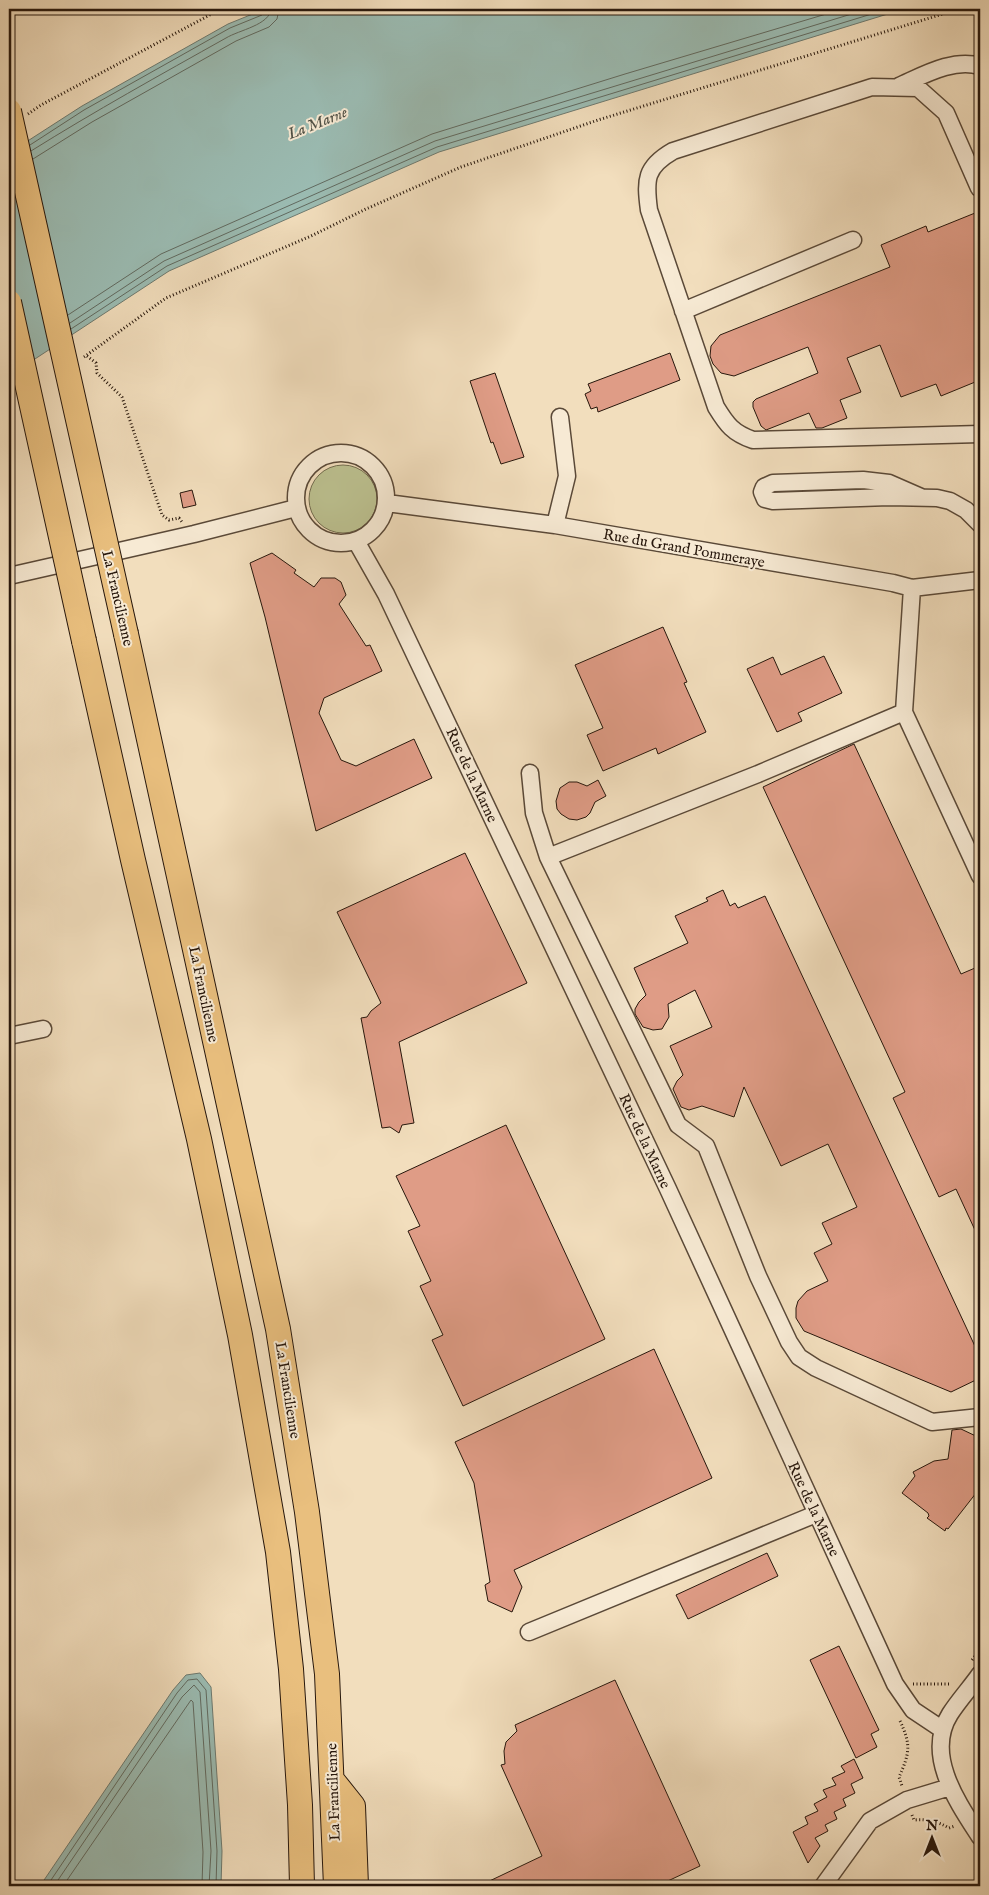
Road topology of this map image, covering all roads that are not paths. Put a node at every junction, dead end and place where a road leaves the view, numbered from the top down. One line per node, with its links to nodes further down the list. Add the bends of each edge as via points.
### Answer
1 (980, 66): 2 (street, via 954,65)
2 (897, 86): 4 (street, via 918,88 946,113); 7 (street, via 872,86 673,151 657,160 646,190)
3 (17, 113): 31 (highway, La Francilienne, bridge, via 126,634 278,1329 307,1512 326,1665)
4 (979, 188)
5 (853, 240): 7 (street)
6 (9, 302): 34 (highway, bridge, via 133,860 199,1139 240,1335 275,1533 291,1670)
7 (683, 310): 9 (street, via 716,407 727,425 739,435 753,440)
8 (560, 416): 14 (street, via 567,476)
9 (980, 434)
10 (921, 497): 10 (street, via 773,501 765,499 762,492 764,487 773,483 863,480 889,483); 13 (street, via 950,501 966,510)
11 (387, 503): 12 (street, via 380,473 354,454 339,452 310,464 298,484); 14 (street, Rue du Grand Pommeraye); 15 (street, via 377,527)
12 (296, 508): 15 (street, via 312,534 341,544); 16 (street)
13 (980, 524)
14 (555, 525): 18 (street, Rue du Grand Pommeraye)
15 (356, 541): 27 (street, Rue de la Marne, via 395,612 668,1189)
16 (9, 576)
17 (980, 580): 18 (street, Rue du Grand Pommeraye)
18 (912, 588): 19 (street)
19 (904, 712): 21 (street); 22 (street)
20 (530, 773): 21 (street, via 534,813)
21 (548, 857): 26 (street, via 678,1124 706,1146 758,1276 798,1357 932,1422)
22 (976, 857): 23 (street)
23 (980, 876)
24 (43, 1029): 25 (street)
25 (9, 1036)
26 (980, 1418)
27 (816, 1514): 28 (street); 30 (street, Rue de la Marne, via 899,1692 913,1710)
28 (529, 1632)
29 (974, 1670): 30 (street)
30 (943, 1730): 32 (street, via 944,1766)
31 (333, 1781): 35 (highway, La Francilienne); 36 (highway, via 353,1806)
32 (950, 1787): 33 (street); 37 (street, via 907,1800 870,1821)
33 (980, 1837)
34 (302, 1886)
35 (336, 1886)
36 (356, 1886)
37 (823, 1886)

